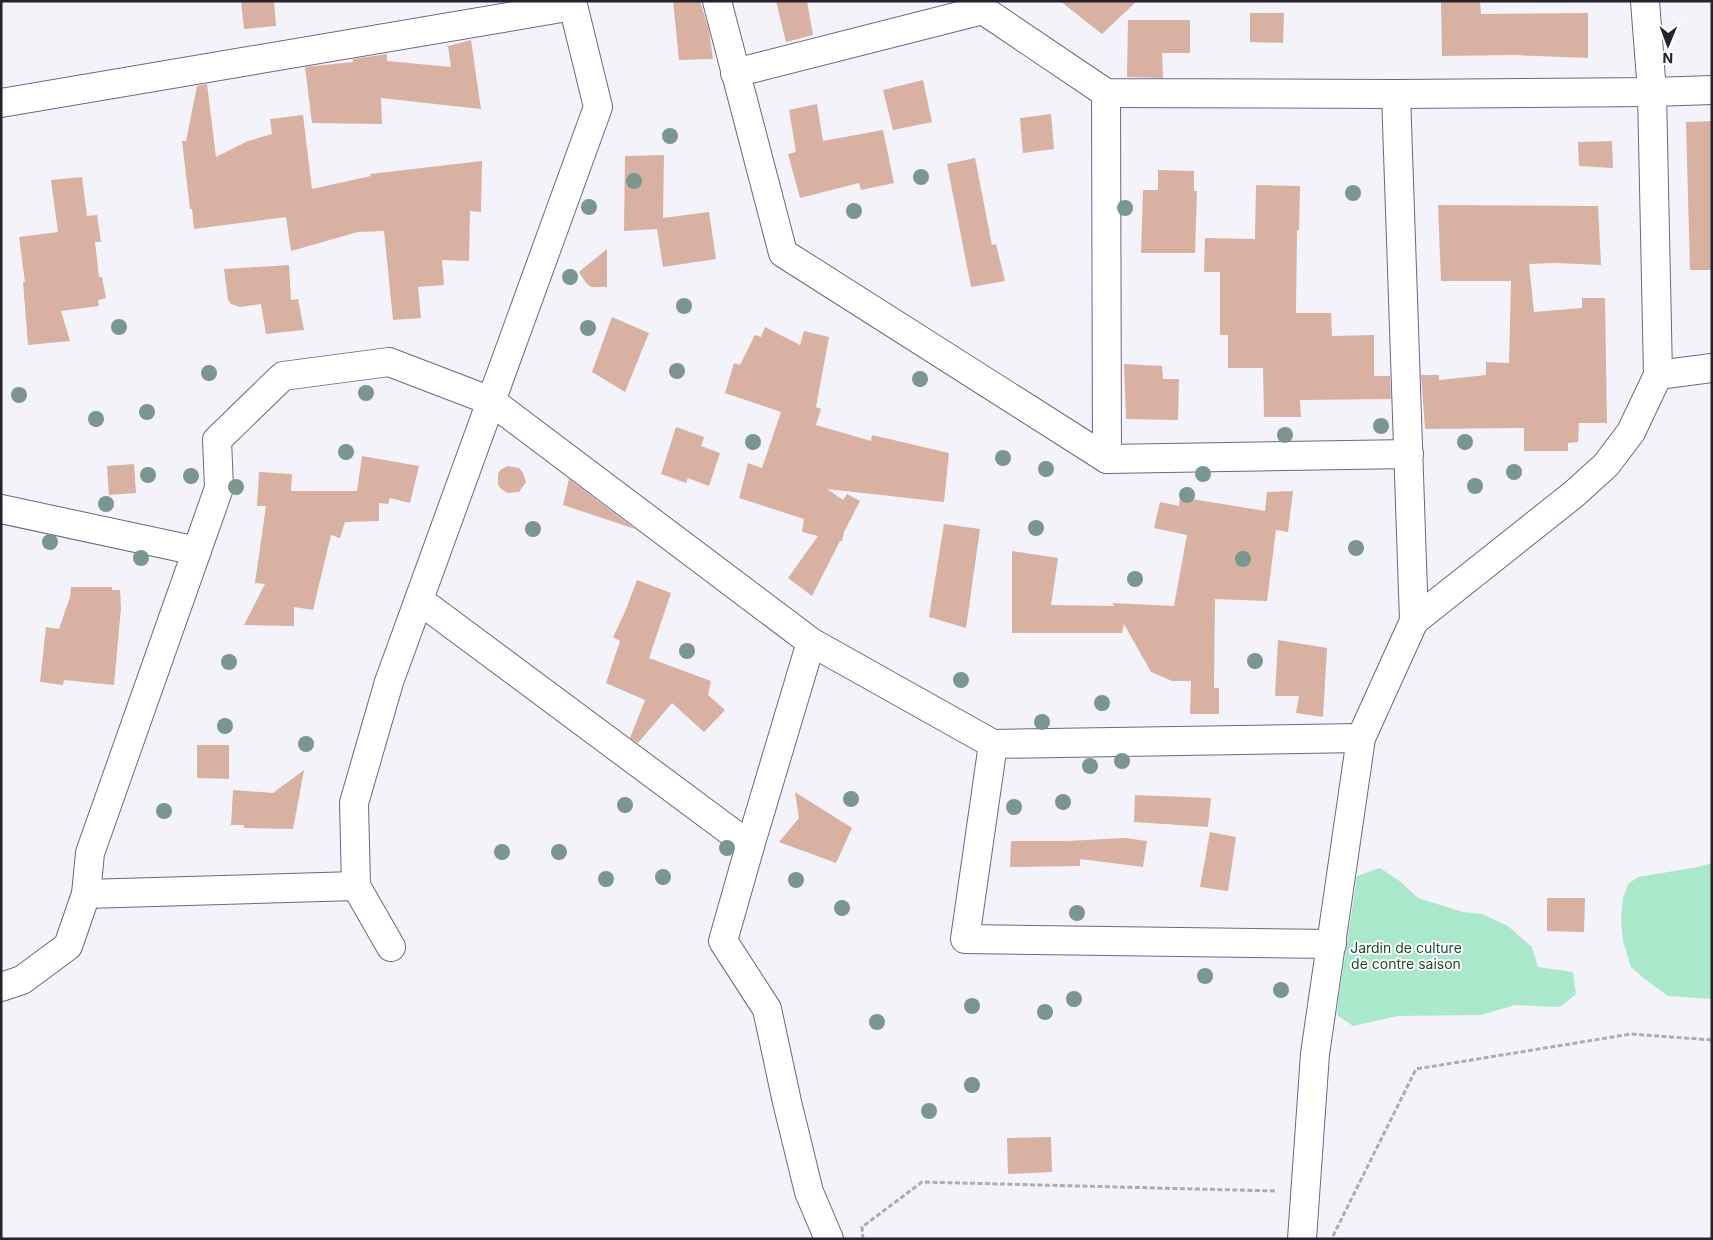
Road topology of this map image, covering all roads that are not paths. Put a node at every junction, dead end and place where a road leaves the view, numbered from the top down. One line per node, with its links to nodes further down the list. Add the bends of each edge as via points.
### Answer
1 (717, 1): 5 (street)
2 (1645, 1): 7 (street)
3 (572, 4): 10 (street); 13 (street, via 598,107)
4 (982, 6): 5 (street); 8 (street)
5 (735, 74): 15 (street, via 783,253)
6 (1712, 90): 7 (street)
7 (1652, 92): 9 (street); 12 (street)
8 (1106, 93): 9 (street); 15 (street)
9 (1396, 94): 14 (street)
10 (1, 103)
11 (1712, 368): 12 (street)
12 (1658, 376): 19 (street, via 1631,432 1606,464 1574,494)
13 (491, 401): 17 (street, via 389,362 283,376 218,440 219,488); 18 (street); 20 (street)
14 (1409, 454): 15 (street); 19 (street)
15 (1107, 459)
16 (1, 509): 17 (street)
17 (197, 551): 25 (street, via 90,853)
18 (418, 600): 23 (street); 24 (street, via 389,682 354,803)
19 (1414, 621): 21 (street)
20 (811, 642): 22 (street); 23 (street)
21 (1361, 738): 22 (street); 26 (street)
22 (993, 744): 26 (street, via 965,939)
23 (750, 846): 29 (street, via 723,941 767,1009 809,1192)
24 (356, 886): 25 (street); 27 (street)
25 (86, 894): 28 (street, via 68,946 22,980)
26 (1332, 944): 30 (street, via 1315,1054)
27 (391, 947)
28 (1, 987)
29 (829, 1239)
30 (1302, 1239)

